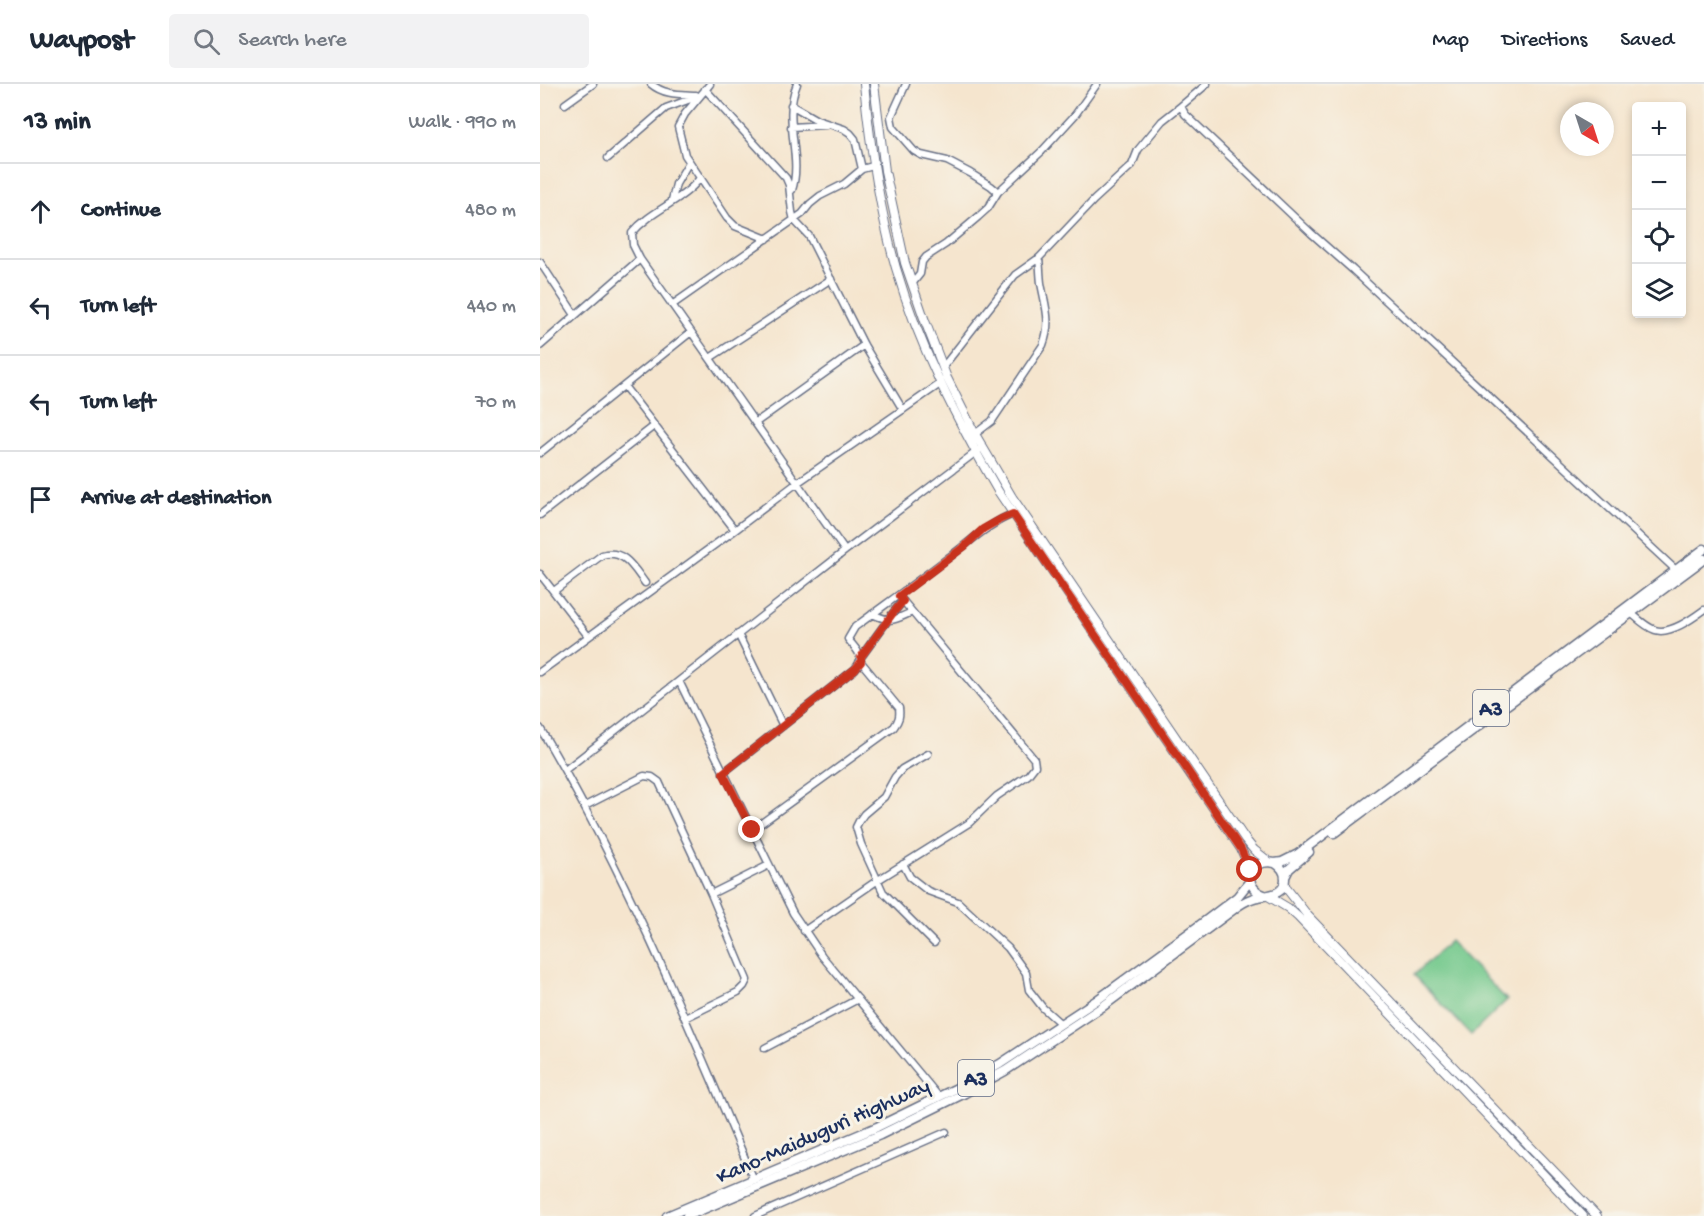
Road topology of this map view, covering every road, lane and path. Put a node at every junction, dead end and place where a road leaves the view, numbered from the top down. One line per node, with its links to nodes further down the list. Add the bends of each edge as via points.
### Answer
1 (593, 84): 11 (street)
2 (651, 84): 10 (street, via 672,94)
3 (797, 84): 12 (street)
4 (864, 84): 18 (main road)
5 (874, 84): 30 (main road, via 885,171)
6 (906, 84): 21 (street, via 891,117 893,127 914,151 970,173)
7 (1097, 84): 21 (street, via 1042,151)
8 (1207, 84): 13 (street)
9 (708, 87): 10 (street); 22 (street, via 786,178)
10 (700, 96): 16 (street, via 666,108); 17 (street, via 678,127)
11 (565, 104)
12 (791, 105): 14 (street); 15 (street)
13 (1181, 106): 26 (street, via 1162,121 1138,150 1132,165); 53 (street, via 1279,204)
14 (830, 125): 15 (street); 19 (street, via 844,129 855,139)
15 (791, 127): 22 (street, via 795,178)
16 (608, 158)
17 (689, 162): 20 (street); 23 (street)
18 (873, 166): 19 (street); 38 (main road, via 896,268)
19 (862, 169): 24 (street, via 820,196)
20 (700, 178): 23 (street, via 693,188); 25 (street, via 735,226)
21 (998, 192): 30 (street, via 988,208 926,257)
22 (790, 193): 24 (street)
23 (672, 200): 27 (street, via 632,233)
24 (794, 220): 25 (street); 29 (street, via 809,236)
25 (767, 239): 31 (street)
26 (1039, 258): 37 (street, via 1015,275); 43 (street, via 1048,314 1044,345 992,421)
27 (640, 259): 31 (street); 32 (street)
28 (540, 262): 32 (street)
29 (831, 279): 34 (street); 36 (street)
30 (912, 284): 37 (main road)
31 (672, 305): 33 (street)
32 (575, 315): 35 (street)
33 (691, 332): 36 (street); 39 (street)
34 (864, 345): 40 (street); 41 (street)
35 (540, 346)
36 (710, 358): 41 (street)
37 (943, 367): 43 (main road)
38 (940, 384): 40 (street); 44 (main road)
39 (624, 386): 42 (street); 45 (street)
40 (903, 410): 46 (street)
41 (755, 423): 46 (street)
42 (654, 426): 48 (street); 49 (street)
43 (975, 434): 44 (main road)
44 (979, 449): 47 (main road); 51 (street); 75 (main road, via 1245,839)
45 (540, 453)
46 (797, 483): 49 (street); 51 (street)
47 (1013, 514): 57 (street, via 983,529); 78 (main road, via 1241,849)
48 (540, 515)
49 (735, 530): 64 (street)
50 (1704, 549): 53 (highway, A3)
51 (845, 551): 63 (street)
52 (1704, 559): 53 (highway, A3)
53 (1678, 573): 60 (highway, A3); 75 (highway, A3, via 1303,850)
54 (541, 576): 56 (street)
55 (645, 583): 56 (street, via 625,557 610,553)
56 (554, 591): 64 (street)
57 (901, 598): 59 (street); 61 (street); 62 (street)
58 (1704, 610): 60 (street, via 1674,628 1658,631)
59 (912, 612): 62 (street); 76 (street, via 1034,759 1035,766 969,823)
60 (1631, 613): 80 (highway, A3, via 1312,850 1289,869)
61 (872, 614): 62 (street); 65 (street, via 855,627 848,639)
62 (887, 621): 65 (street)
63 (738, 634): 67 (street); 68 (street)
64 (588, 636): 66 (street)
65 (861, 660): 68 (street, via 849,675); 74 (street, via 899,708 899,720)
66 (540, 672)
67 (679, 681): 71 (street); 72 (street)
68 (783, 726): 72 (street)
69 (540, 728): 71 (street)
70 (928, 754): 79 (street, via 902,769 884,797 856,827)
71 (565, 770): 73 (street)
72 (723, 773): 74 (street)
73 (585, 806): 81 (street, via 644,777 652,777 659,782); 86 (street)
74 (752, 830): 77 (street)
75 (1272, 862): 78 (highway, A3, via 1259,864); 80 (highway, via 1280,866)
76 (903, 864): 79 (street); 87 (street, via 910,877 928,891 958,902 1008,948 1026,973 1029,990)
77 (769, 865): 81 (street); 83 (street)
78 (1250, 878): 82 (highway, via 1255,890); 87 (highway, Kano-Maiduguri Highway / A3, via 1237,897)
79 (878, 880): 83 (street); 84 (street, via 883,892)
80 (1285, 880): 82 (highway, A3, via 1277,893); 98 (main road, via 1287,889 1308,916)
81 (711, 894): 86 (street, via 747,980 738,992)
82 (1266, 896): 91 (highway, Kano-Maiduguri Highway / A3, via 1249,899 1234,909 1102,1007 1005,1071 928,1112); 97 (main road, via 1298,917)
83 (804, 931): 85 (street)
84 (934, 943)
85 (858, 999): 88 (street); 89 (street)
86 (685, 1018): 92 (street)
87 (1061, 1024): 89 (highway, Kano-Maiduguri Highway / A3, via 1000,1064)
88 (765, 1048)
89 (939, 1097): 91 (highway, Kano-Maiduguri Highway / A3)
90 (946, 1132): 93 (street)
91 (784, 1171): 92 (highway, Kano-Maiduguri Highway / A3); 95 (highway, Kano-Maiduguri Highway / A3)
92 (754, 1180): 94 (highway, Kano-Maiduguri Highway / A3)
93 (767, 1214): 96 (street)
94 (667, 1216)
95 (687, 1216)
96 (755, 1216)
97 (1583, 1216)
98 (1597, 1216)

